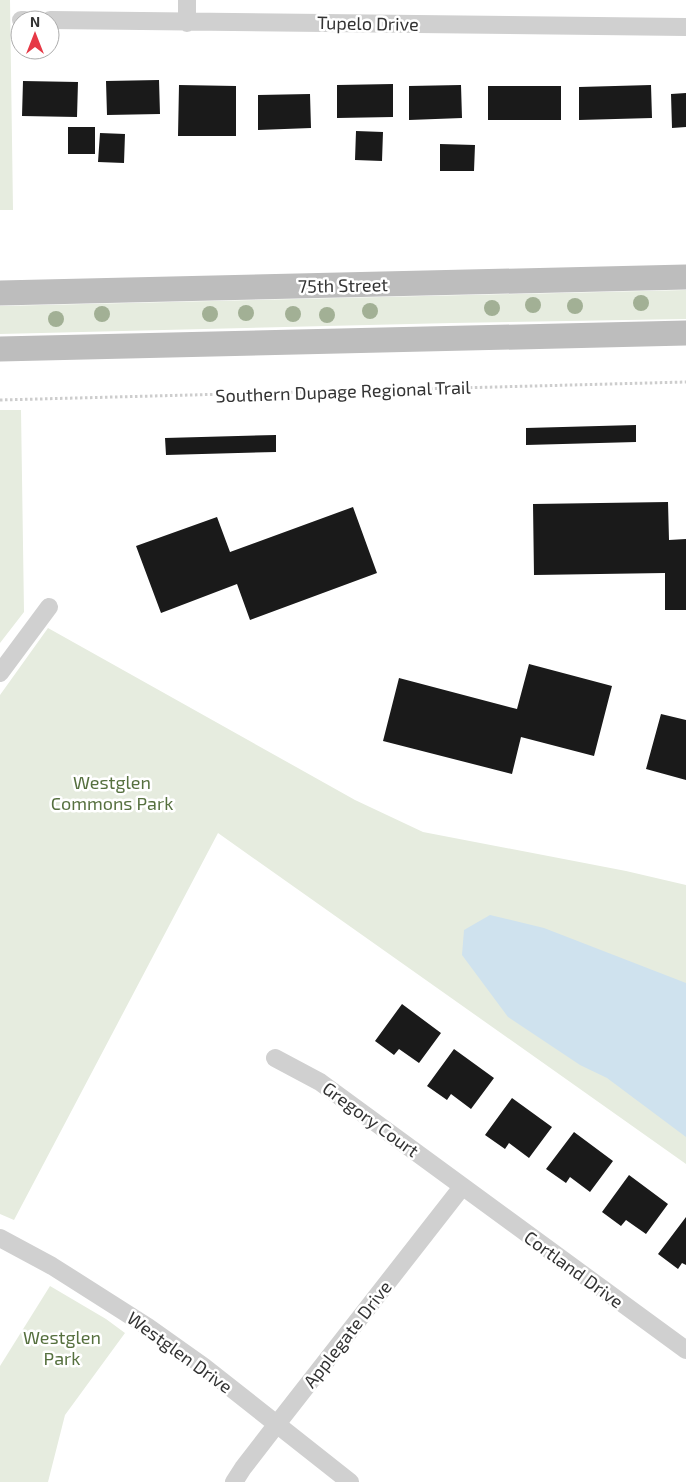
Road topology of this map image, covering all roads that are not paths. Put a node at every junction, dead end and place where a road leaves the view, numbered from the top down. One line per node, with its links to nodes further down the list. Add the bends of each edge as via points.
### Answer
1 (187, 0): 3 (street)
2 (60, 20): 3 (street, Tupelo Drive)
3 (187, 22): 4 (street, Tupelo Drive)
4 (686, 27)
5 (686, 277): 6 (main road, 75th Street)
6 (0, 293)
7 (686, 333): 8 (main road)
8 (0, 349)
9 (48, 607): 10 (street)
10 (0, 673)
11 (275, 1058): 12 (street, Gregory Court, via 320,1082)
12 (462, 1187): 14 (street, Cortland Drive); 15 (street, Applegate Drive)
13 (0, 1238): 15 (street, Westglen Drive, via 52,1266 148,1327)
14 (686, 1350)
15 (277, 1424): 16 (street, Applegate Drive); 17 (street, Westglen Drive)
16 (234, 1482)
17 (350, 1482)

